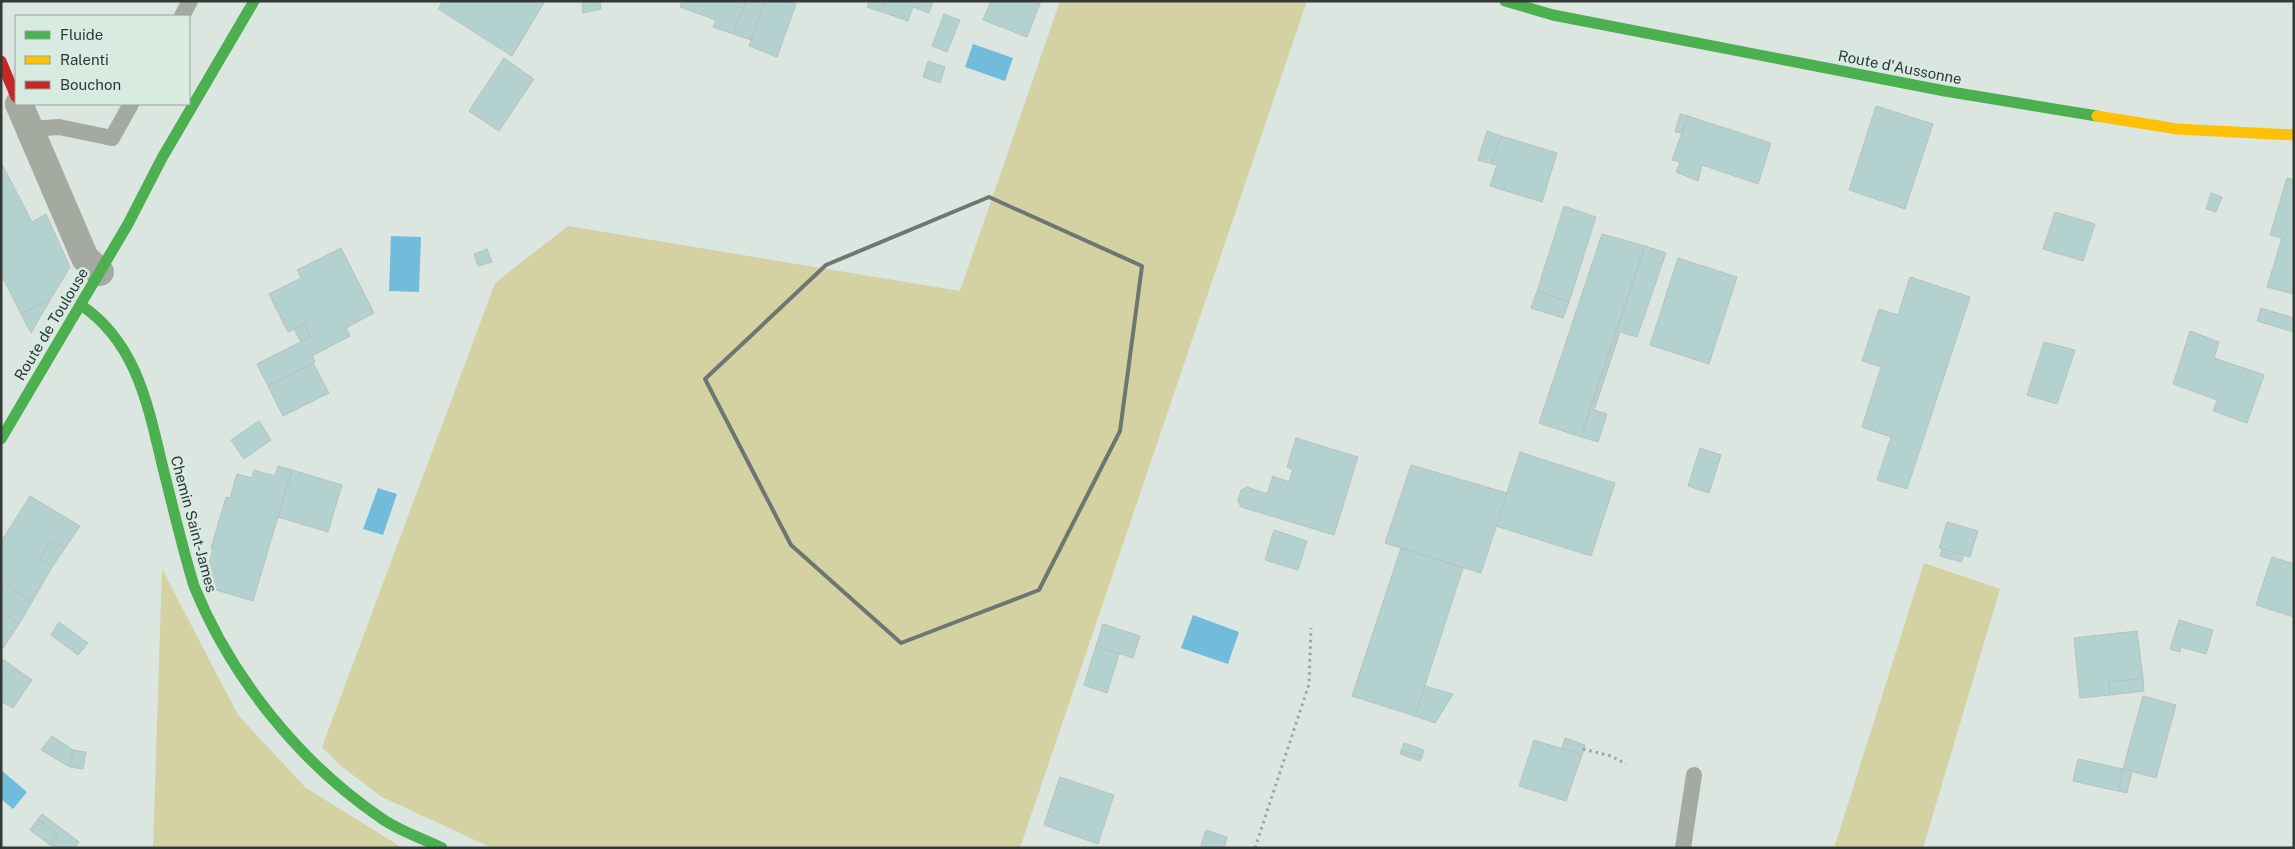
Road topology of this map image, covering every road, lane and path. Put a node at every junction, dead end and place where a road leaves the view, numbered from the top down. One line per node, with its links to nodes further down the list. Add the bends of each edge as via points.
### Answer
1 (190, 1): 4 (lane)
2 (254, 1): 12 (main road, Route de Toulouse, via 162,158)
3 (1505, 1): 10 (main road, Route d'Aussonne, via 1553,15 1945,91 2177,129)
4 (183, 15)
5 (1, 61): 6 (main road)
6 (15, 95)
7 (19, 105): 9 (street)
8 (130, 105): 9 (lane, via 112,138 59,127)
9 (30, 129): 13 (street, via 85,258)
10 (2294, 135)
11 (173, 164): 12 (main road, Route de Toulouse)
12 (128, 224): 13 (main road, Route de Toulouse)
13 (100, 272): 14 (main road, Route de Toulouse)
14 (81, 305): 15 (main road, Route de Toulouse); 20 (main road, Chemin Saint-James, via 99,317 132,362 149,411 194,587 214,634 275,717 334,781 381,819)
15 (1, 438)
16 (1311, 628): 21 (path, via 1309,684)
17 (1583, 749): 18 (path, via 1611,756)
18 (1626, 764)
19 (1694, 775): 22 (lane)
20 (442, 848)
21 (1255, 848)
22 (1683, 848)

